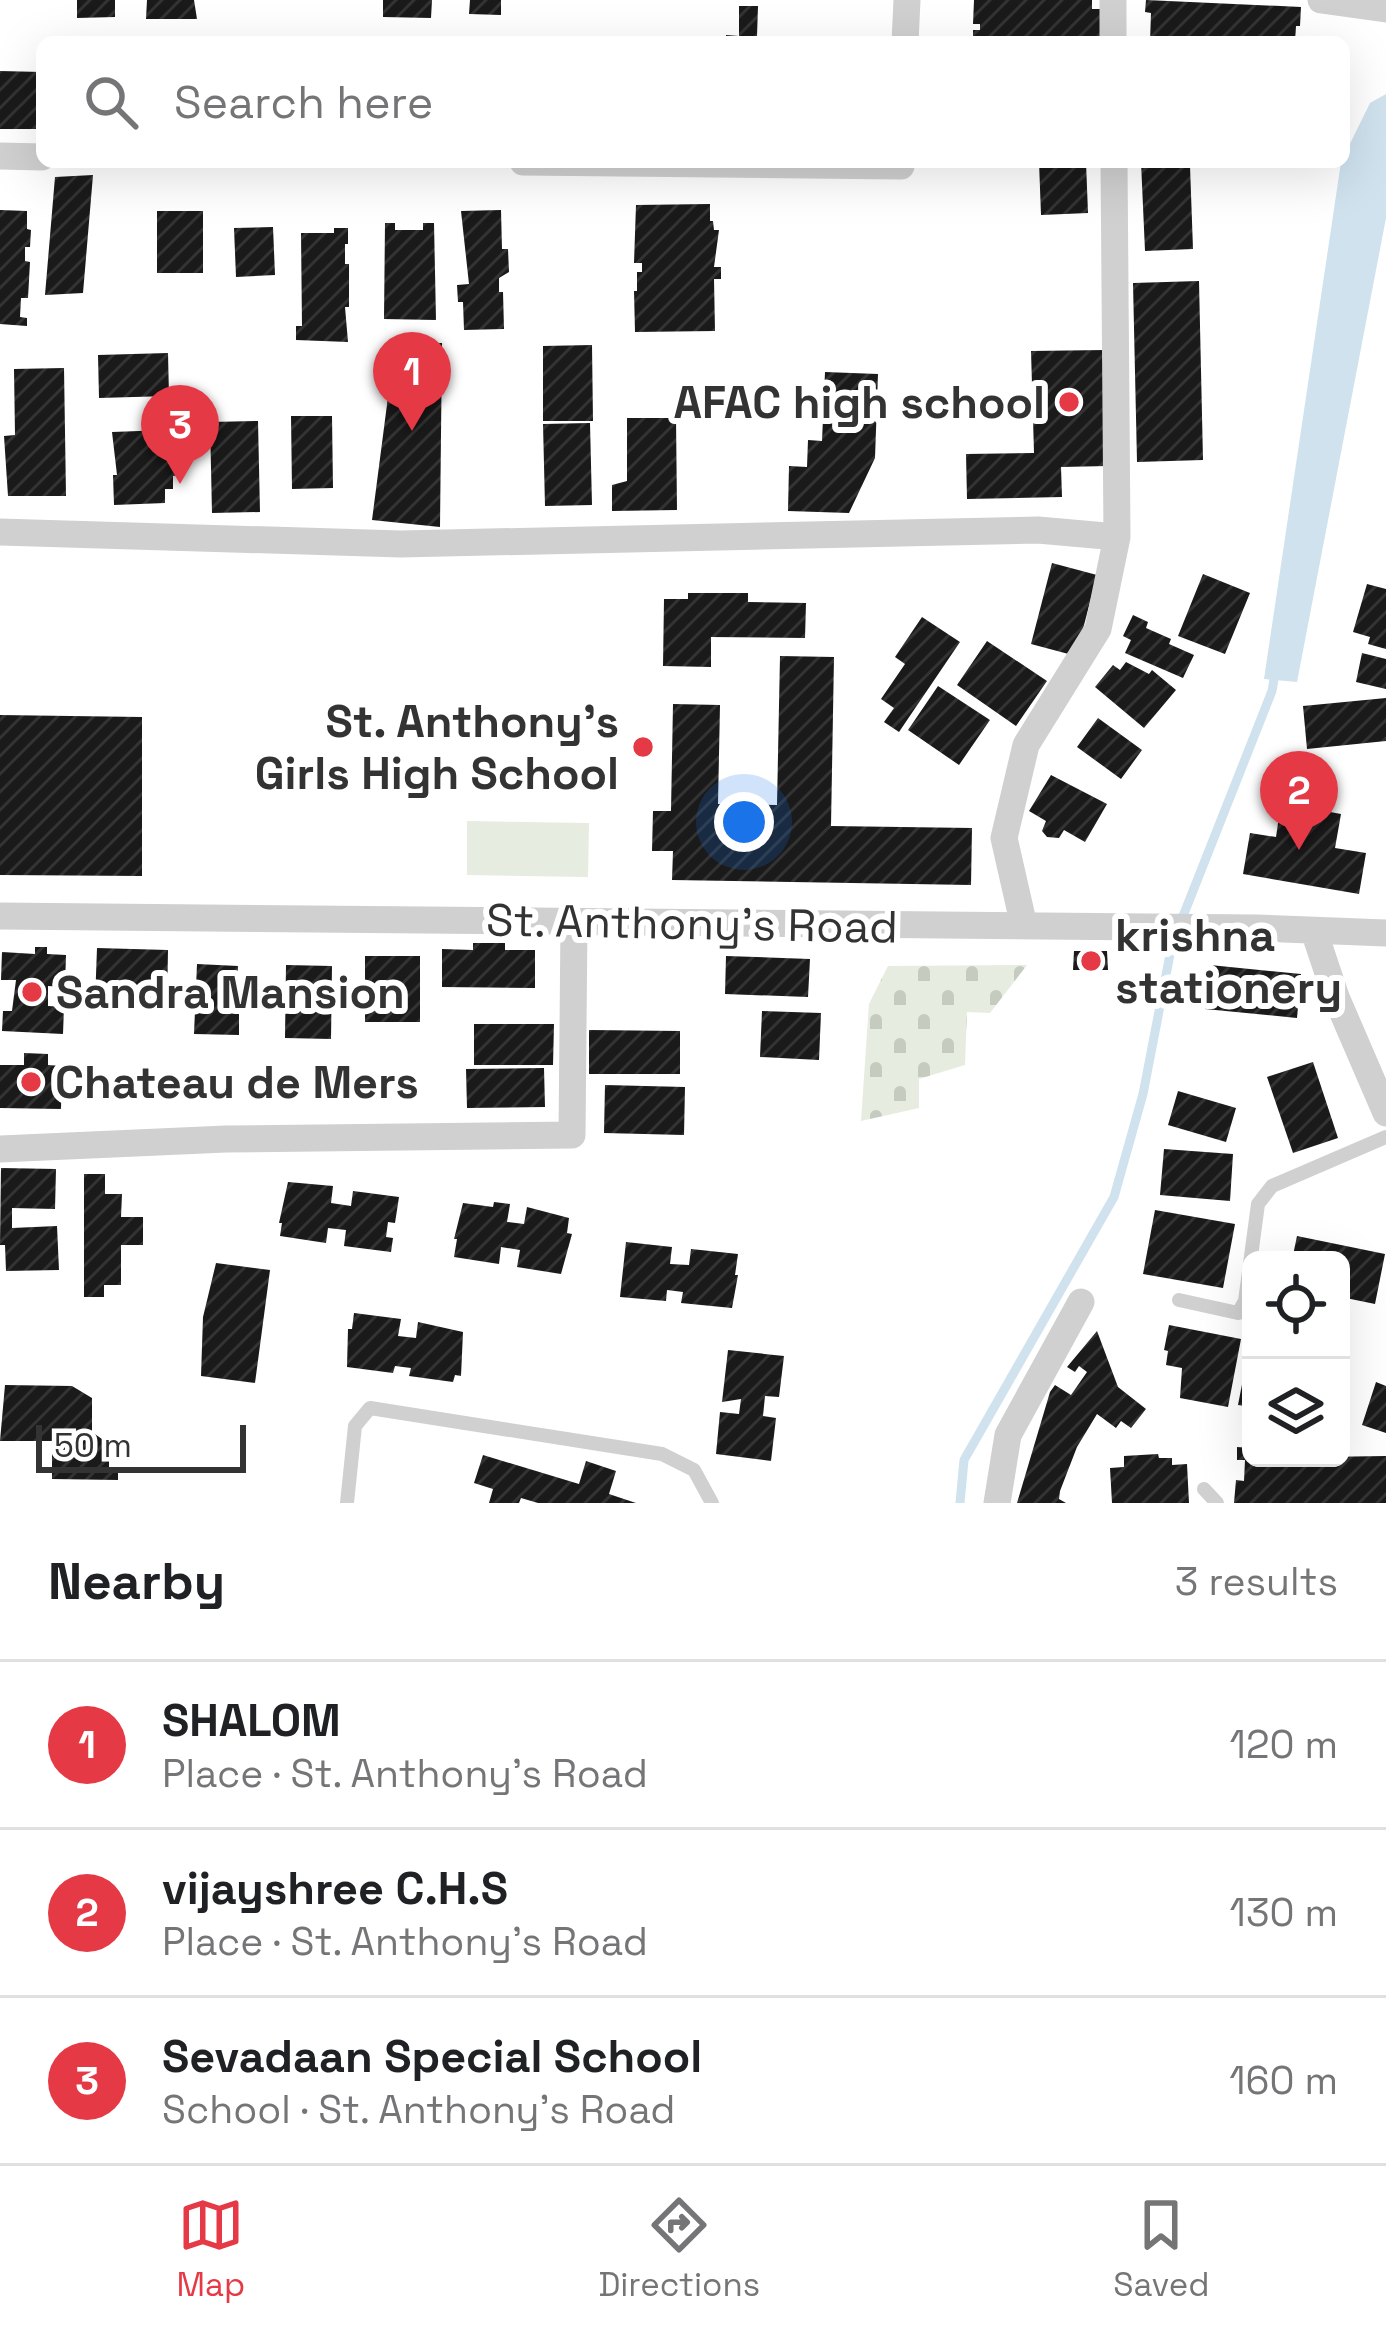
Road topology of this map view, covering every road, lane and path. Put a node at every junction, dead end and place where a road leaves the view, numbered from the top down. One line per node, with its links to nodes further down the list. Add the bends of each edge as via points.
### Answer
1 (907, 0): 5 (street)
2 (1113, 0): 6 (street)
3 (1321, 0): 4 (street)
4 (1386, 9)
5 (905, 36)
6 (1113, 36)
7 (0, 156): 8 (street)
8 (36, 157)
9 (1114, 168): 11 (street)
10 (0, 532): 11 (street, via 401,544 1038,530)
11 (1117, 537): 14 (street, via 1098,628 1026,746 1004,838)
12 (0, 916): 13 (street, St. Anthony's Road)
13 (574, 922): 14 (street, St. Anthony's Road); 19 (street, via 572,1135)
14 (1024, 926): 15 (street, St. Anthony's Road)
15 (1314, 931): 16 (street, St. Anthony's Road); 17 (street)
16 (1386, 932)
17 (1386, 1113)
18 (1386, 1137): 20 (lane, via 1272,1186 1258,1204 1238,1313)
19 (0, 1149)
20 (1179, 1300)
21 (1082, 1302): 25 (street, via 1008,1435)
22 (1204, 1489): 26 (lane)
23 (347, 1503): 24 (lane, via 355,1426 370,1408 662,1454 694,1470)
24 (712, 1503)
25 (997, 1503)
26 (1217, 1503)

